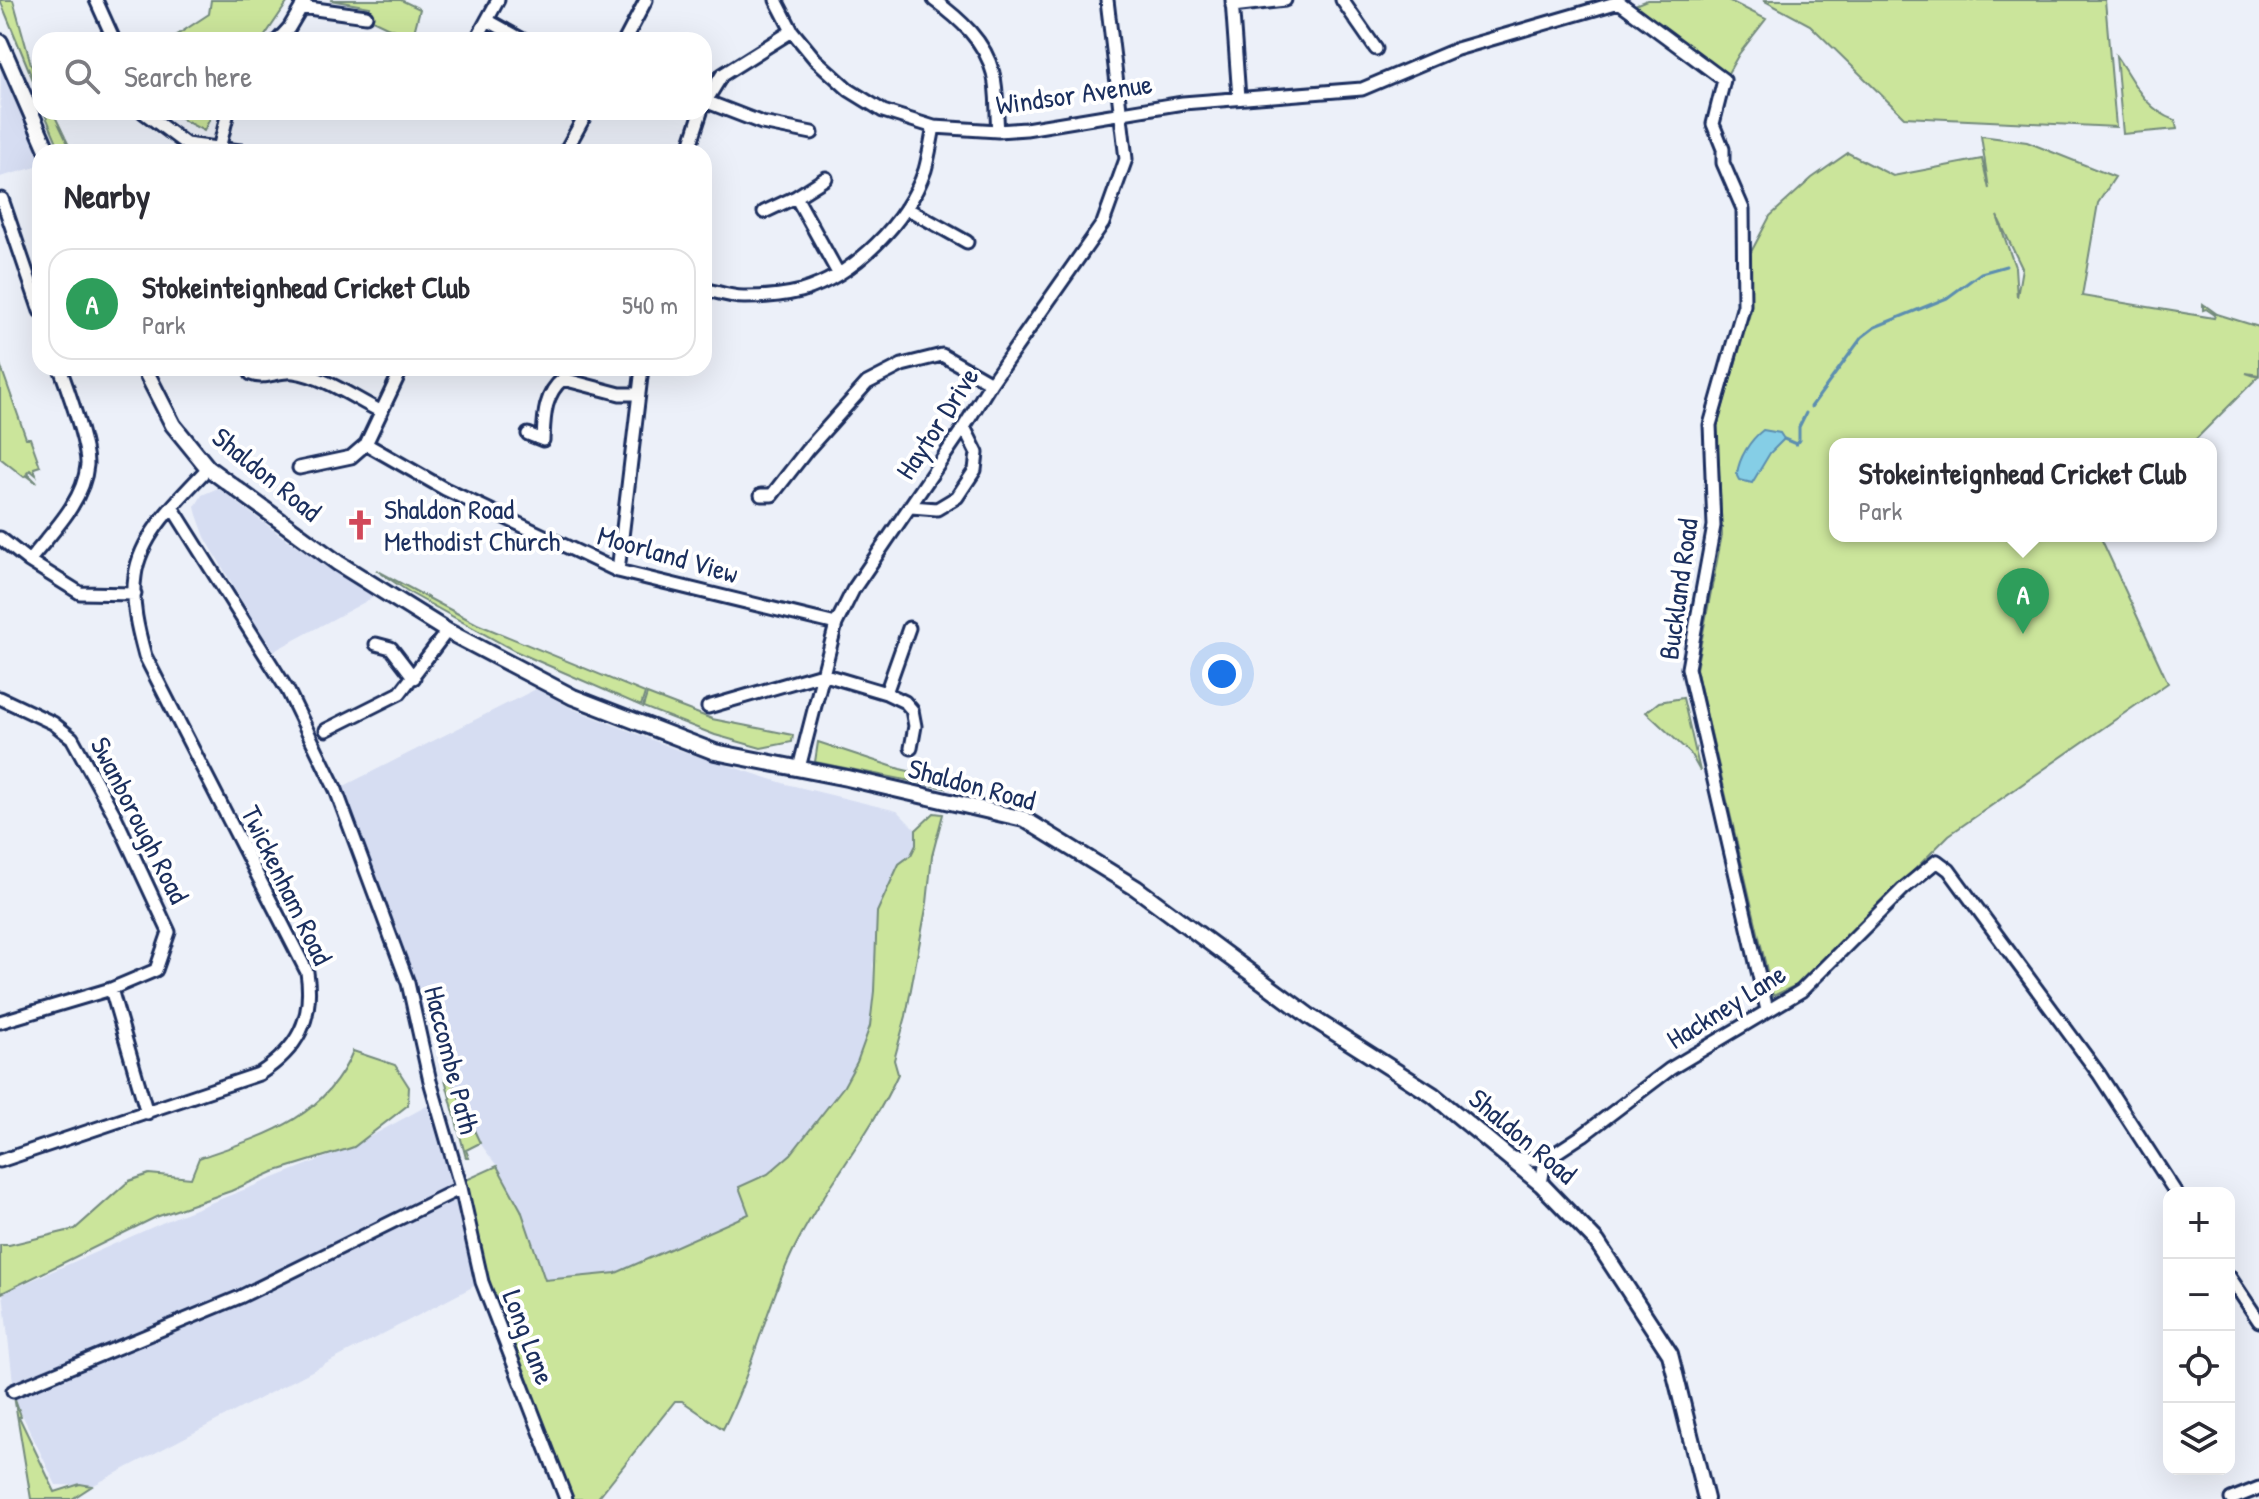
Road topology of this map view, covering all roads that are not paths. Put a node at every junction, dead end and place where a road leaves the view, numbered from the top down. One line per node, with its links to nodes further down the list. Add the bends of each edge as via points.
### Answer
1 (96, 0): 14 (street)
2 (498, 0): 12 (street)
3 (646, 0): 18 (street)
4 (776, 0): 13 (street, Windsor Avenue)
5 (934, 0): 32 (street, via 971,32 987,60)
6 (1107, 0): 24 (street, Haytor Drive)
7 (1285, 0): 10 (street)
8 (1342, 0): 20 (street)
9 (303, 3): 11 (street); 15 (street)
10 (1232, 3): 22 (street)
11 (366, 16)
12 (487, 20): 16 (street); 17 (street)
13 (792, 31): 21 (street, via 722,75); 31 (street, Windsor Avenue, via 849,90 883,111)
14 (110, 32)
15 (285, 32)
16 (480, 32)
17 (509, 32)
18 (629, 32)
19 (0, 42): 25 (street)
20 (1376, 49)
21 (712, 90)
22 (1239, 98): 24 (street, Windsor Avenue); 81 (street, Buckland Road, via 1362,89 1457,49 1619,2 1724,80 1713,124 1743,209 1744,305 1710,425 1714,526 1688,668)
23 (712, 105): 33 (street)
24 (1122, 113): 32 (street, Windsor Avenue); 53 (street, Haytor Drive, via 1126,159 1103,223)
25 (32, 115)
26 (34, 120): 34 (street)
27 (154, 120): 35 (street)
28 (226, 120): 36 (street)
29 (583, 120): 37 (street)
30 (698, 120): 38 (street)
31 (934, 127): 32 (street, Windsor Avenue); 42 (street, via 925,170)
32 (998, 131)
33 (812, 133)
34 (45, 144)
35 (186, 144)
36 (220, 144)
37 (569, 144)
38 (691, 144)
39 (826, 178): 40 (street)
40 (796, 197): 43 (street); 45 (street)
41 (2, 199): 46 (street)
42 (906, 208): 44 (street); 45 (street, via 888,233)
43 (764, 212)
44 (967, 242)
45 (838, 273): 47 (street, via 787,293 743,298)
46 (32, 287)
47 (712, 291)
48 (63, 376): 65 (street, via 87,464 76,499)
49 (148, 376): 59 (street, Shaldon Road, via 173,425)
50 (308, 376): 55 (street)
51 (398, 376): 55 (street)
52 (641, 376): 54 (street)
53 (991, 383): 56 (street, Haytor Drive); 61 (street, via 942,355 902,365 867,383 772,495)
54 (639, 394): 57 (street, via 563,379 545,407 543,440); 66 (street)
55 (380, 411): 58 (street)
56 (964, 427): 63 (street, Haytor Drive); 63 (street, via 977,453 975,470 957,497 937,509)
57 (528, 434)
58 (366, 444): 60 (street, via 351,457); 66 (street, Moorland View, via 445,489)
59 (208, 468): 62 (street, Twickenham Road); 70 (street, Shaldon Road, via 338,563)
60 (299, 468)
61 (761, 495)
62 (172, 507): 67 (street, Twickenham Road, via 146,544 135,574); 89 (street, Haccombe Path, via 288,691 336,790 408,983)
63 (911, 507): 68 (street, Haytor Drive, via 853,590)
64 (0, 538): 65 (street)
65 (29, 561): 67 (street, via 80,593)
66 (618, 571): 68 (street, Moorland View)
67 (135, 594): 83 (street, Twickenham Road, via 145,656 307,972 310,992 293,1047 280,1061 259,1074)
68 (836, 624): 72 (street, Haytor Drive)
69 (909, 628): 74 (street)
70 (447, 631): 73 (street); 79 (street, Shaldon Road, via 573,697 715,752)
71 (376, 644): 73 (street, via 391,648)
72 (822, 674): 74 (street); 76 (street); 79 (street, Haytor Drive)
73 (414, 678): 77 (street, via 400,693)
74 (886, 693): 78 (street, via 912,710)
75 (0, 698): 80 (street, Swanborough Road, via 72,738 169,932 156,970)
76 (708, 707)
77 (326, 730)
78 (911, 748)
79 (799, 768): 84 (street, Shaldon Road, via 1024,819 1136,888 1309,1016 1433,1095)
80 (111, 989): 82 (street, Swanborough Road); 83 (street)
81 (1767, 1010): 85 (street, Hackney Lane, via 1670,1069); 88 (street, Hackney Lane, via 1801,991 1937,861 1949,870 2089,1061)
82 (0, 1022)
83 (147, 1113): 86 (street, Twickenham Road)
84 (1511, 1158): 85 (street); 87 (street, Shaldon Road)
85 (1545, 1160): 87 (street)
86 (0, 1161)
87 (1541, 1184): 95 (street, Shaldon Road, via 1597,1242 1670,1354)
88 (2172, 1187)
89 (461, 1188): 92 (street, via 240,1297); 94 (street, Long Lane, via 482,1282)
90 (2235, 1285): 91 (street)
91 (2259, 1321)
92 (13, 1391)
93 (2259, 1488): 96 (street)
94 (566, 1499)
95 (1706, 1499)
96 (2231, 1499)

